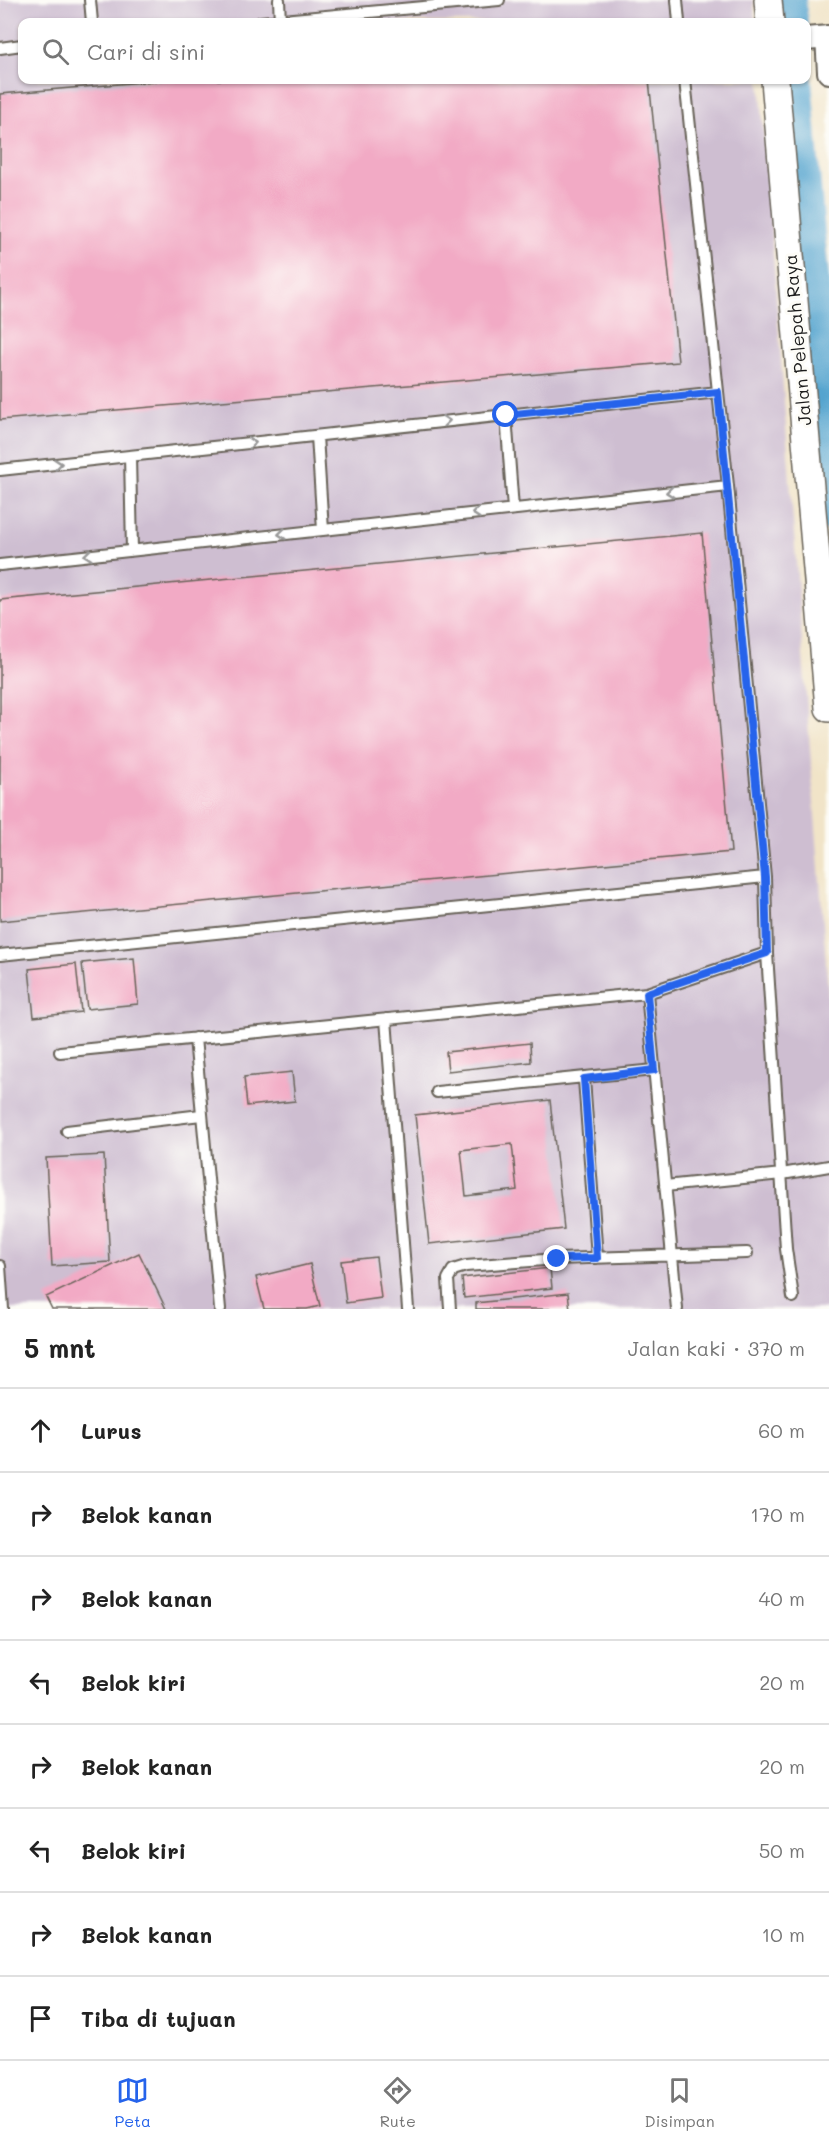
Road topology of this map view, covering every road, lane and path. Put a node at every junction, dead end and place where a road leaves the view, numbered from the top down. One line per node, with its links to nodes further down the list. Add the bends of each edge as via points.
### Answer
1 (90, 0): 6 (lane)
2 (279, 0): 7 (lane)
3 (499, 0): 8 (lane)
4 (677, 0): 9 (lane)
5 (768, 0): 10 (street)
6 (92, 18)
7 (280, 18)
8 (311, 18)
9 (679, 18)
10 (770, 18)
11 (819, 38): 14 (street)
12 (18, 46): 13 (lane)
13 (0, 48)
14 (829, 72)
15 (685, 84): 17 (lane)
16 (775, 84): 27 (street, Jalan Pelepah Raya)
17 (718, 392): 18 (lane); 22 (lane)
18 (506, 415): 19 (lane, one-way to 18); 23 (lane)
19 (316, 436): 20 (lane, one-way to 19); 24 (lane)
20 (130, 456): 21 (lane, one-way to 20); 25 (lane)
21 (0, 470)
22 (728, 486): 23 (lane, one-way to 23); 28 (lane)
23 (513, 509): 24 (lane, one-way to 24)
24 (323, 530): 25 (lane, one-way to 25)
25 (132, 550): 26 (lane, one-way to 26)
26 (0, 565)
27 (829, 708)
28 (765, 877): 29 (lane); 30 (lane)
29 (767, 953): 31 (lane); 41 (lane)
30 (0, 955)
31 (647, 993): 32 (lane); 35 (lane)
32 (386, 1019): 33 (lane); 50 (lane)
33 (195, 1038): 34 (lane); 38 (lane)
34 (60, 1052)
35 (654, 1070): 36 (lane); 42 (lane)
36 (584, 1079): 37 (lane); 45 (lane)
37 (437, 1092)
38 (201, 1114): 39 (lane); 49 (lane)
39 (67, 1131)
40 (829, 1166): 41 (lane)
41 (782, 1174): 42 (lane); 47 (lane)
42 (665, 1186): 44 (lane)
43 (747, 1253): 44 (lane)
44 (673, 1255): 45 (lane); 52 (lane)
45 (597, 1258): 51 (lane, via 453,1270 448,1280)
46 (0, 1266): 48 (lane)
47 (793, 1297)
48 (3, 1309)
49 (220, 1309)
50 (408, 1309)
51 (450, 1309)
52 (677, 1309)

